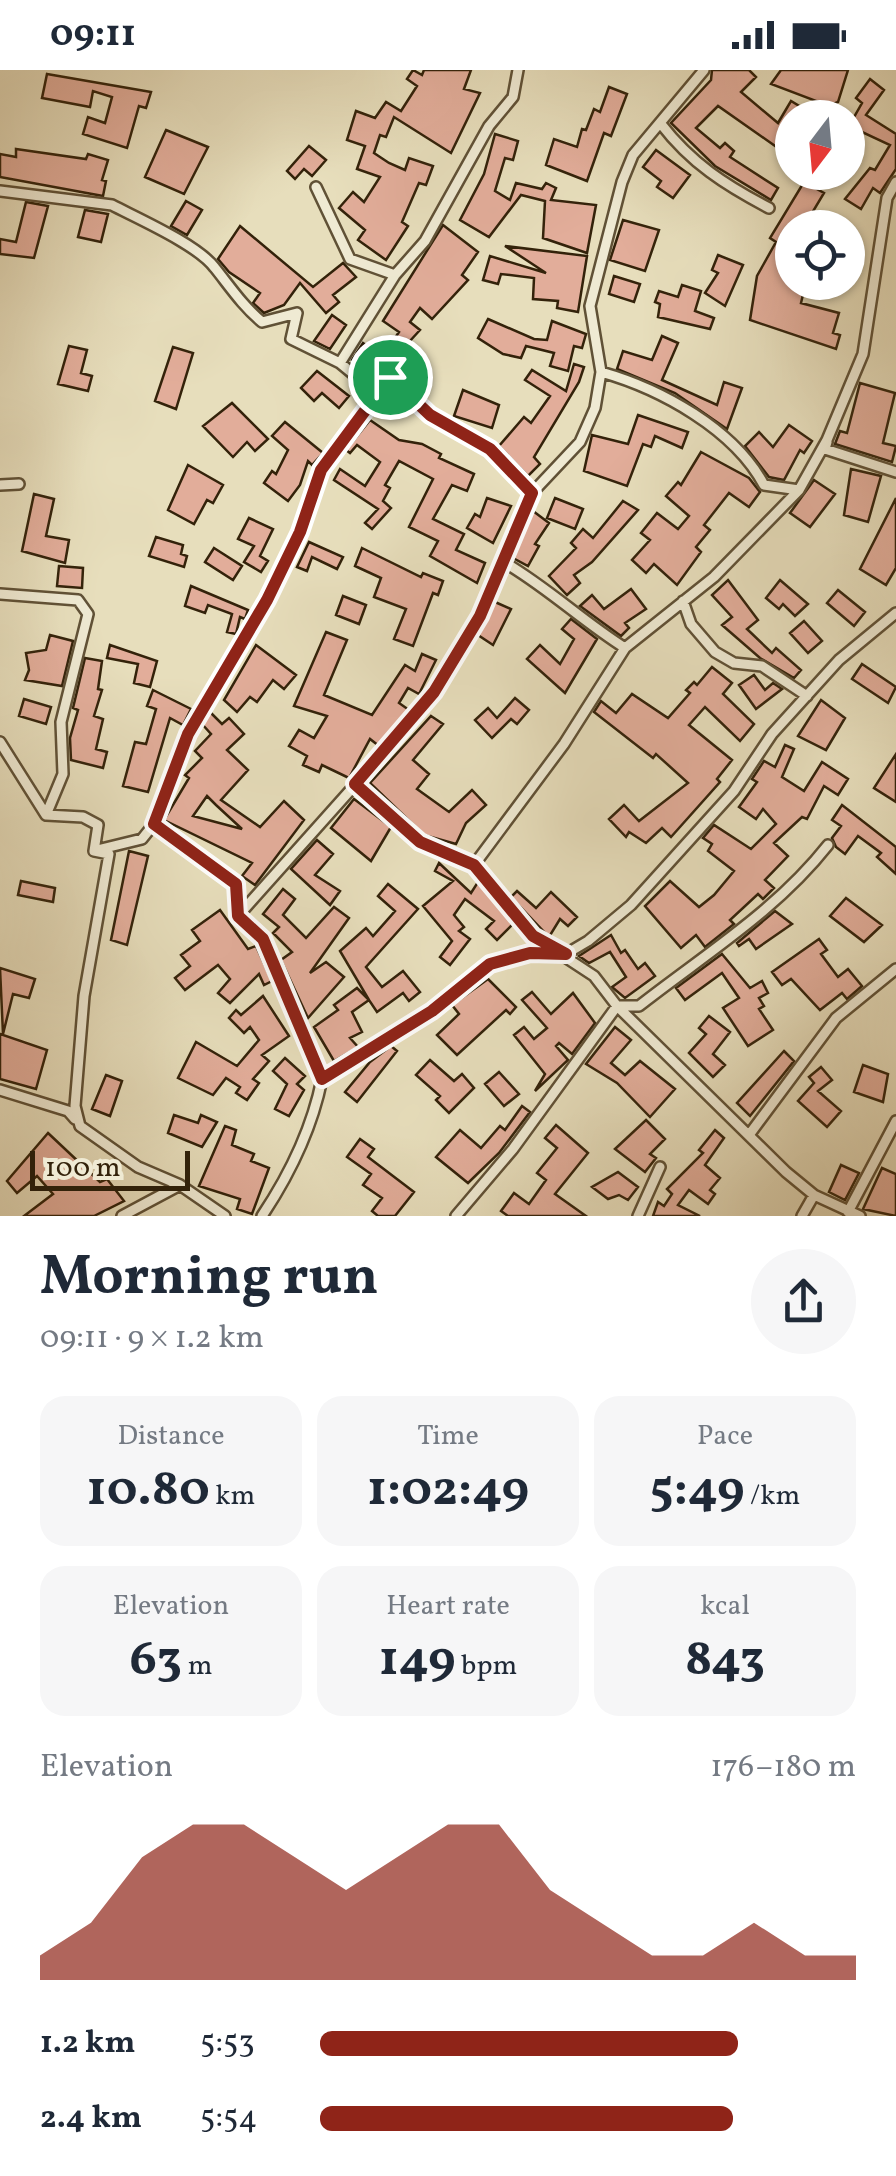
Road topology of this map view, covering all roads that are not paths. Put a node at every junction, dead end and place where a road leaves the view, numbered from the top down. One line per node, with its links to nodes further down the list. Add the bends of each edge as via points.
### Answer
1 (518, 70): 8 (street, via 513,97 489,126 425,241)
2 (704, 70): 3 (street)
3 (660, 124): 7 (street, via 685,156); 10 (street, via 622,182 590,306)
4 (896, 182): 12 (street, via 863,354)
5 (316, 187): 8 (street, via 350,259)
6 (0, 190): 9 (street, via 129,214 214,265 229,292 262,322 297,313 291,340)
7 (769, 208)
8 (395, 276): 9 (street)
9 (340, 362): 11 (street, via 374,390)
10 (601, 372): 16 (street, via 674,403 751,460 764,485); 17 (street, via 580,442)
11 (390, 377): 17 (street, via 430,415 490,449); 27 (street, via 321,470 267,600 188,734)
12 (827, 440): 13 (street, via 825,449); 16 (street)
13 (896, 472)
14 (19, 484): 15 (street)
15 (0, 485)
16 (799, 490): 20 (street)
17 (532, 493): 18 (street)
18 (502, 560): 22 (street); 25 (street, via 480,616 434,692)
19 (0, 594): 26 (street, via 78,600 88,614 61,722 63,774)
20 (683, 601): 22 (street); 23 (street, via 691,624 715,652 734,663 762,666)
21 (896, 613): 23 (street)
22 (625, 648): 30 (street)
23 (807, 696): 32 (street, via 734,791 631,905)
24 (0, 742): 26 (street)
25 (355, 784): 30 (street, via 420,842); 31 (street)
26 (46, 815): 29 (street, via 98,824)
27 (154, 824): 29 (street, via 142,839); 31 (street, via 236,884)
28 (828, 845): 36 (street, via 797,885 753,921 639,1006)
29 (94, 851): 39 (street, via 109,854 108,878 84,996)
30 (474, 865): 32 (street, via 533,936)
31 (238, 916): 37 (street, via 263,939)
32 (566, 954): 36 (street); 37 (street, via 530,953 490,964 416,1022)
33 (896, 969): 34 (street)
34 (886, 977): 35 (street); 41 (street, via 836,1018)
35 (896, 985)
36 (617, 1006): 41 (street); 49 (street)
37 (322, 1079): 48 (street, via 292,1165)
38 (0, 1090): 39 (street)
39 (72, 1108): 43 (street, via 80,1126 138,1167)
40 (896, 1122): 45 (street)
41 (749, 1135): 44 (street)
42 (660, 1167): 50 (street)
43 (180, 1185): 46 (street); 47 (street)
44 (814, 1195): 45 (street); 51 (street)
45 (848, 1212): 52 (street)
46 (122, 1216)
47 (225, 1216)
48 (262, 1216)
49 (456, 1216)
50 (638, 1216)
51 (802, 1216)
52 (860, 1216)

